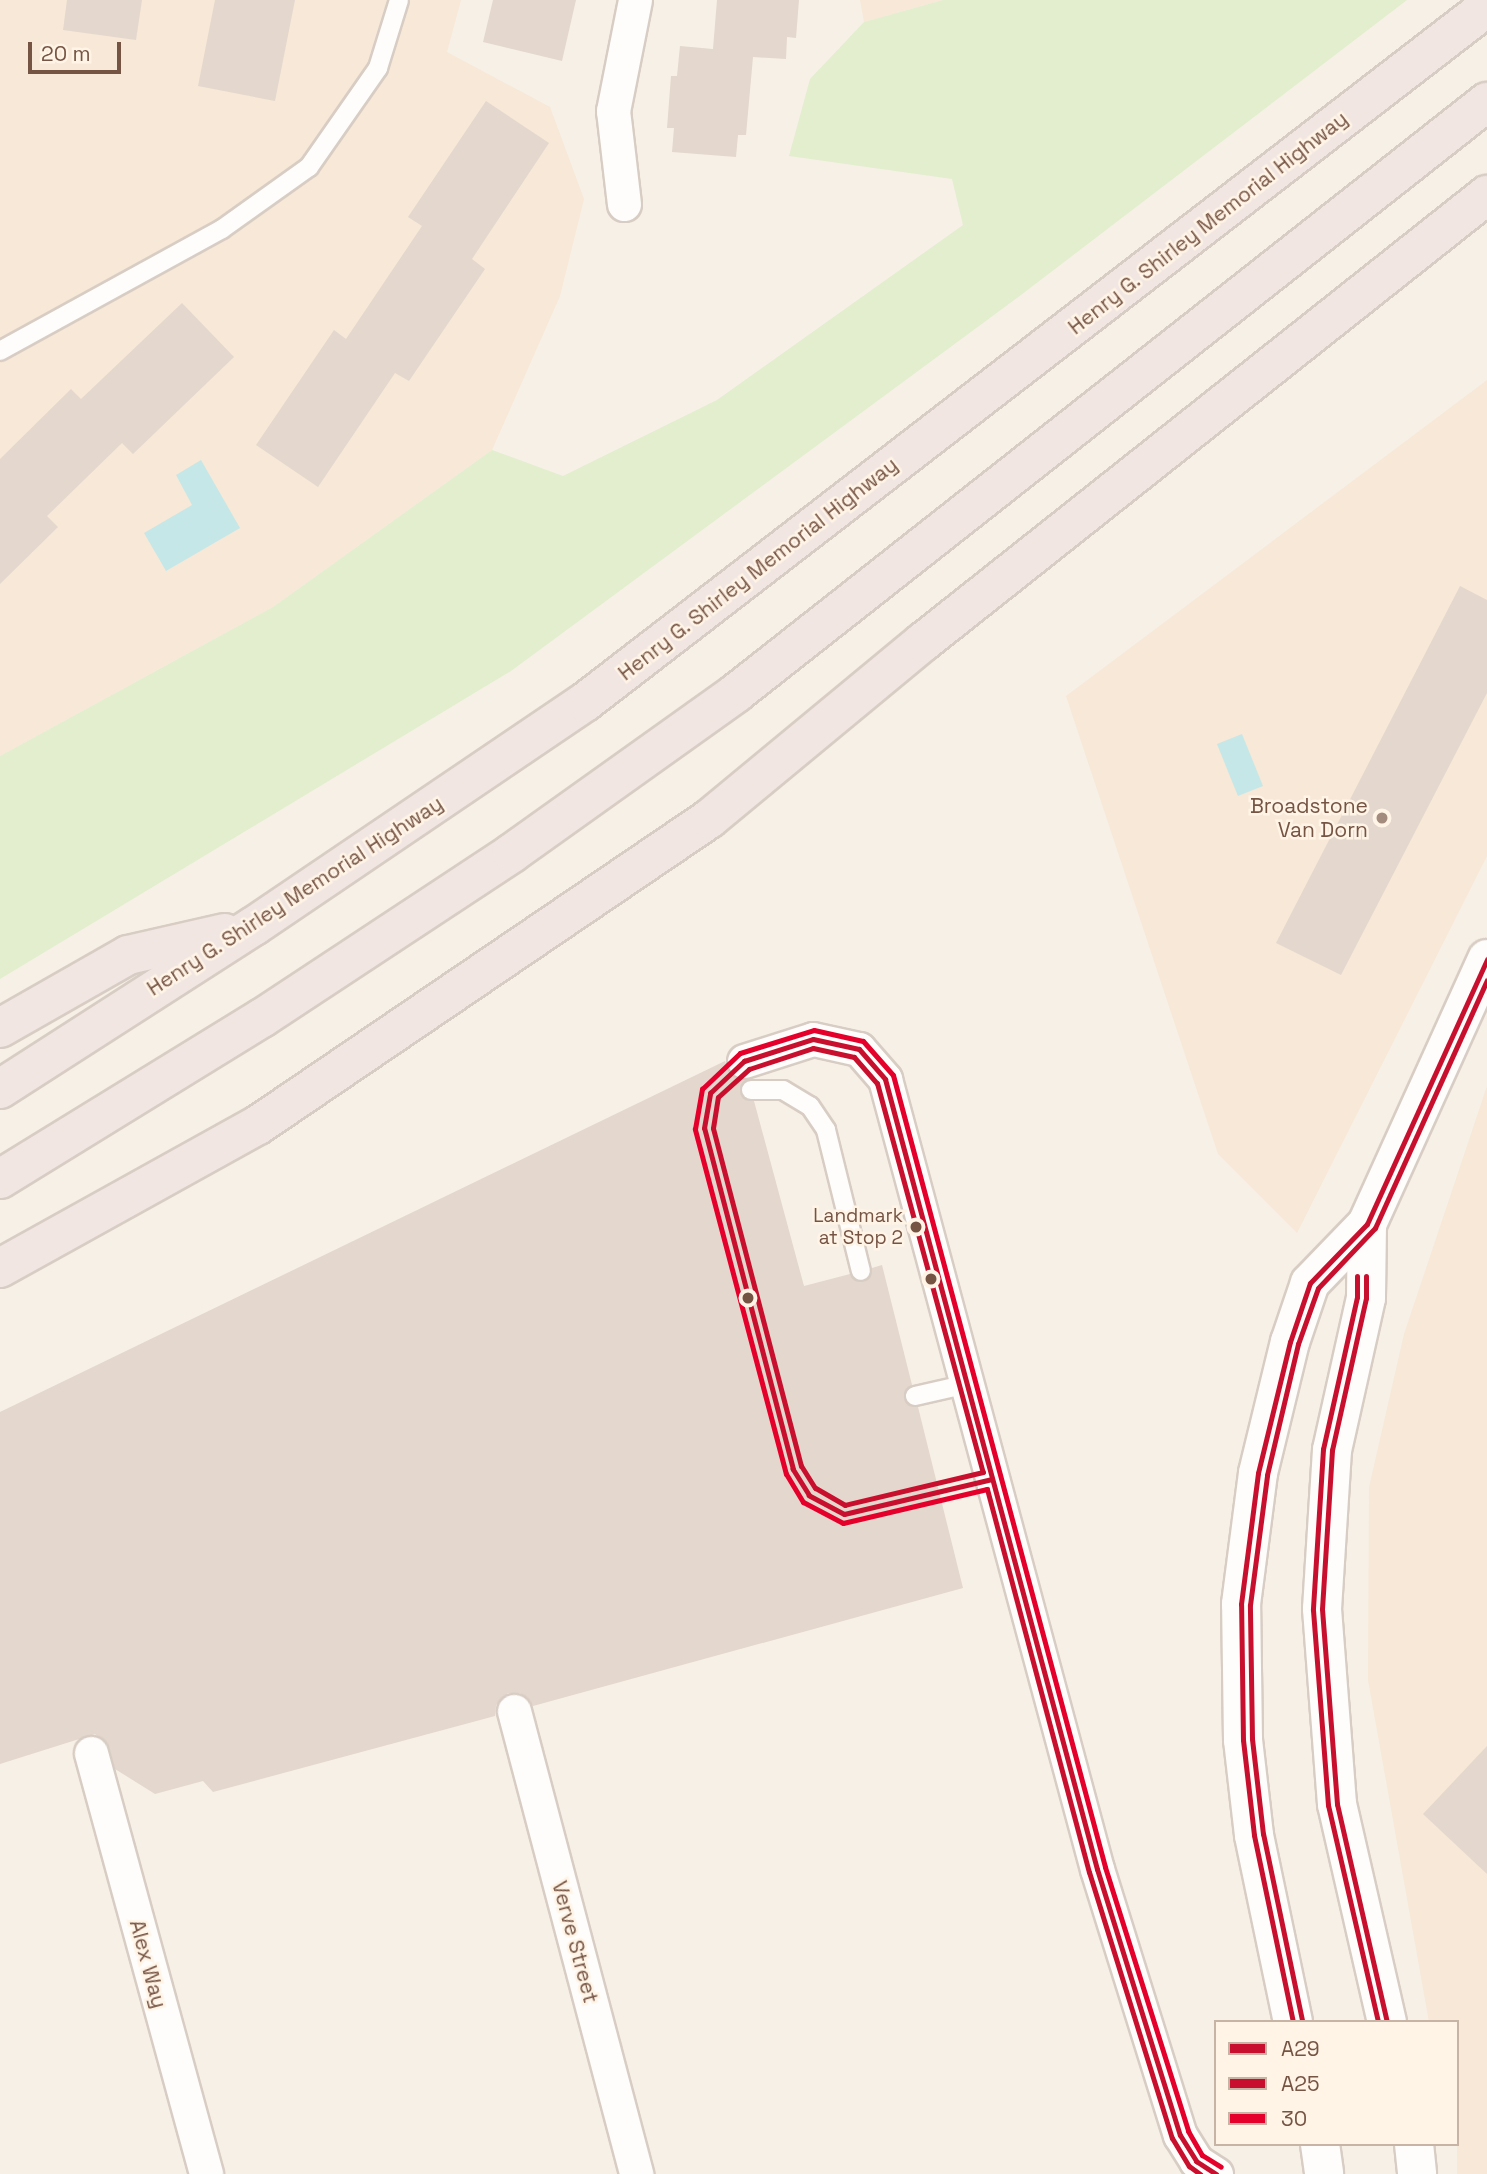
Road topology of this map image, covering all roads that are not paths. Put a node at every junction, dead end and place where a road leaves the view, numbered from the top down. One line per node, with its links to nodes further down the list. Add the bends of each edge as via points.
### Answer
1 (399, 0): 7 (lane, via 378,68 309,167 222,229)
2 (635, 0): 6 (street, via 613,111)
3 (1487, 7): 8 (highway, Henry G. Shirley Memorial Highway, via 585,702)
4 (1487, 102): 14 (highway, via 736,693 512,853 262,1018)
5 (1487, 195): 13 (highway, via 923,642 709,819 432,1011 258,1125)
6 (624, 204)
7 (0, 351)
8 (254, 926): 10 (highway, via 128,955); 12 (highway, Henry G. Shirley Memorial Highway)
9 (1487, 959): 15 (main road)
10 (0, 1028)
11 (748, 1075): 17 (lane, via 810,1106 826,1130); 19 (street, via 813,1040 859,1049 885,1079)
12 (0, 1089)
13 (166, 1176): 16 (highway); 18 (highway)
14 (0, 1178)
15 (1367, 1224): 23 (main road, via 1310,1283 1290,1342 1258,1473 1241,1604 1243,1740 1254,1835); 24 (main road, via 1366,1298 1332,1450 1322,1609 1337,1804)
16 (0, 1268)
17 (861, 1271)
18 (0, 1277)
19 (968, 1384): 20 (lane); 29 (street, via 1097,1869 1167,2097 1180,2135 1196,2161)
20 (915, 1396)
21 (514, 1711): 28 (street, Verve Street)
22 (91, 1753): 27 (street, Alex Way)
23 (1293, 2020)
24 (1387, 2020)
25 (1320, 2146): 30 (main road)
26 (1414, 2146): 31 (main road)
27 (206, 2174)
28 (636, 2174)
29 (1216, 2174)
30 (1324, 2174)
31 (1417, 2174)

